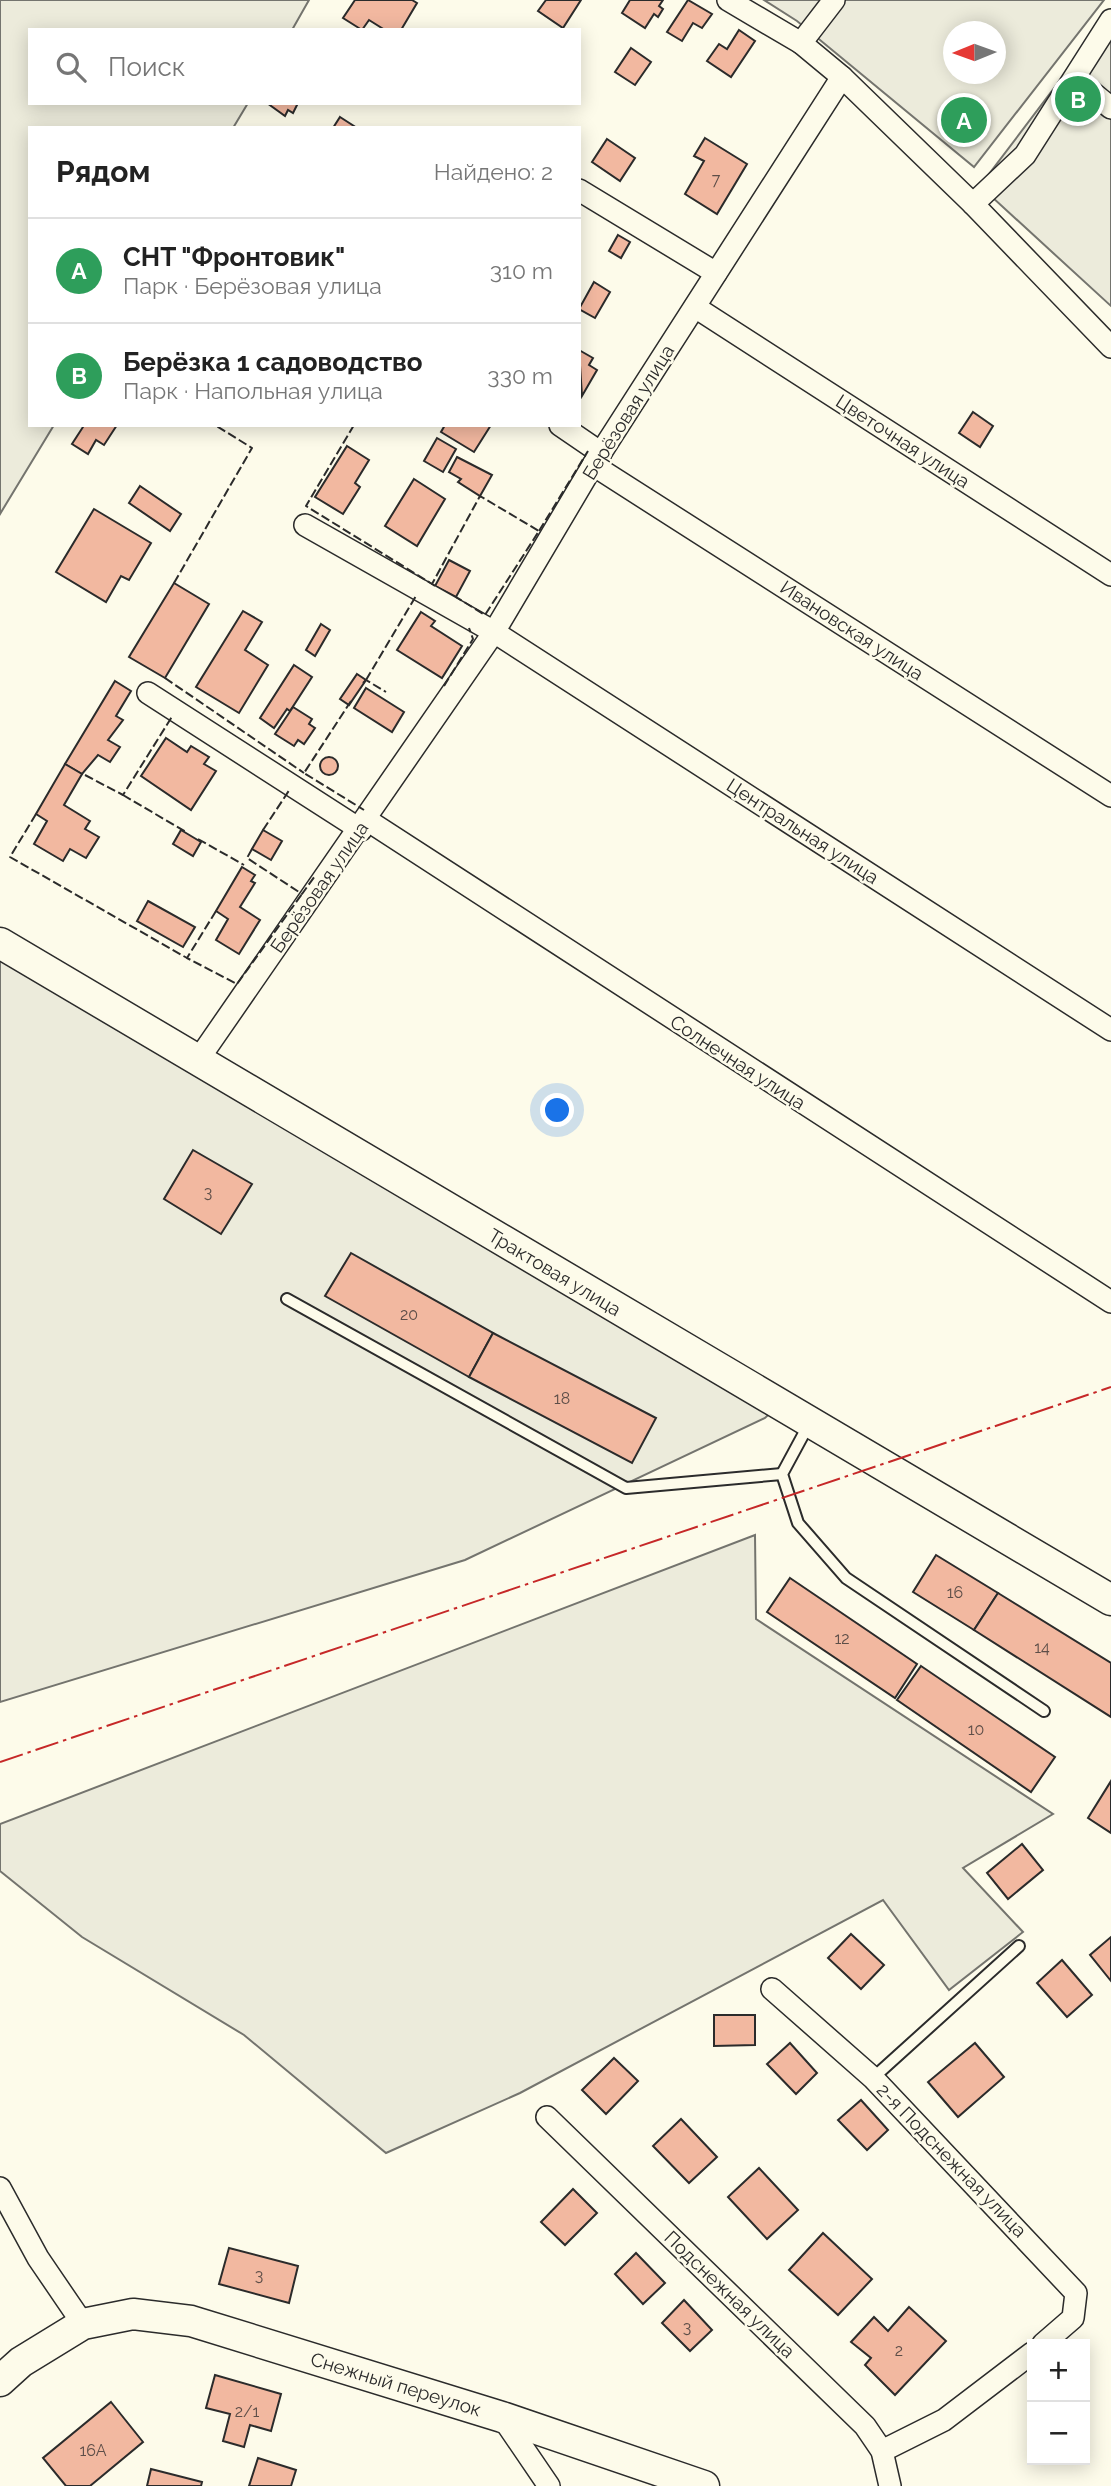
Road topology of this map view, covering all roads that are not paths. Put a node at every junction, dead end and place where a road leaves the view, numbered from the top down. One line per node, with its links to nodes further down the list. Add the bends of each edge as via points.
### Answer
1 (728, 0): 4 (street)
2 (834, 0): 4 (street)
3 (1111, 20): 6 (street)
4 (802, 43): 5 (street)
5 (842, 77): 9 (street); 10 (street, Берёзовая улица)
6 (1076, 79): 7 (street); 9 (street, via 1025,155)
7 (1111, 108)
8 (581, 191): 10 (street)
9 (974, 204): 12 (street)
10 (716, 273): 11 (street, Берёзовая улица)
11 (695, 307): 14 (street, Берёзовая улица); 16 (street, Цветочная улица)
12 (1111, 347)
13 (562, 427): 14 (street, Ивановская улица)
14 (597, 459): 17 (street, Берёзовая улица); 19 (street, Ивановская улица)
15 (305, 525): 17 (street, Центральная улица)
16 (1111, 575)
17 (494, 632): 20 (street, Берёзовая улица); 22 (street, Центральная улица)
18 (148, 693): 20 (street, Солнечная улица)
19 (1111, 796)
20 (364, 825): 23 (street, Берёзовая улица); 25 (street, Солнечная улица)
21 (0, 943): 23 (street, Трактовая улица)
22 (1111, 1030)
23 (198, 1060): 26 (street, Трактовая улица)
24 (287, 1299): 27 (lane, via 626,1488)
25 (1111, 1302)
26 (810, 1422): 27 (lane); 28 (street, Трактовая улица)
27 (782, 1474): 29 (lane, via 798,1523 846,1578)
28 (1111, 1600)
29 (1044, 1712)
30 (1019, 1946): 32 (lane)
31 (772, 1989): 32 (street, 2-я Подснежная улица)
32 (873, 2078): 36 (street, 2-я Подснежная улица, via 1076,2292 1073,2318)
33 (547, 2117): 40 (street, Подснежная улица, via 865,2426)
34 (0, 2188): 35 (street, via 27,2239)
35 (83, 2324): 38 (street, via 21,2362); 39 (street, Снежный переулок, via 133,2314 191,2321)
36 (1049, 2339)
37 (1027, 2357): 40 (street, via 944,2420)
38 (0, 2381)
39 (502, 2417): 41 (street); 42 (street, Снежный переулок)
40 (882, 2451): 43 (street, Подснежная улица)
41 (549, 2486)
42 (704, 2486)
43 (890, 2486)

